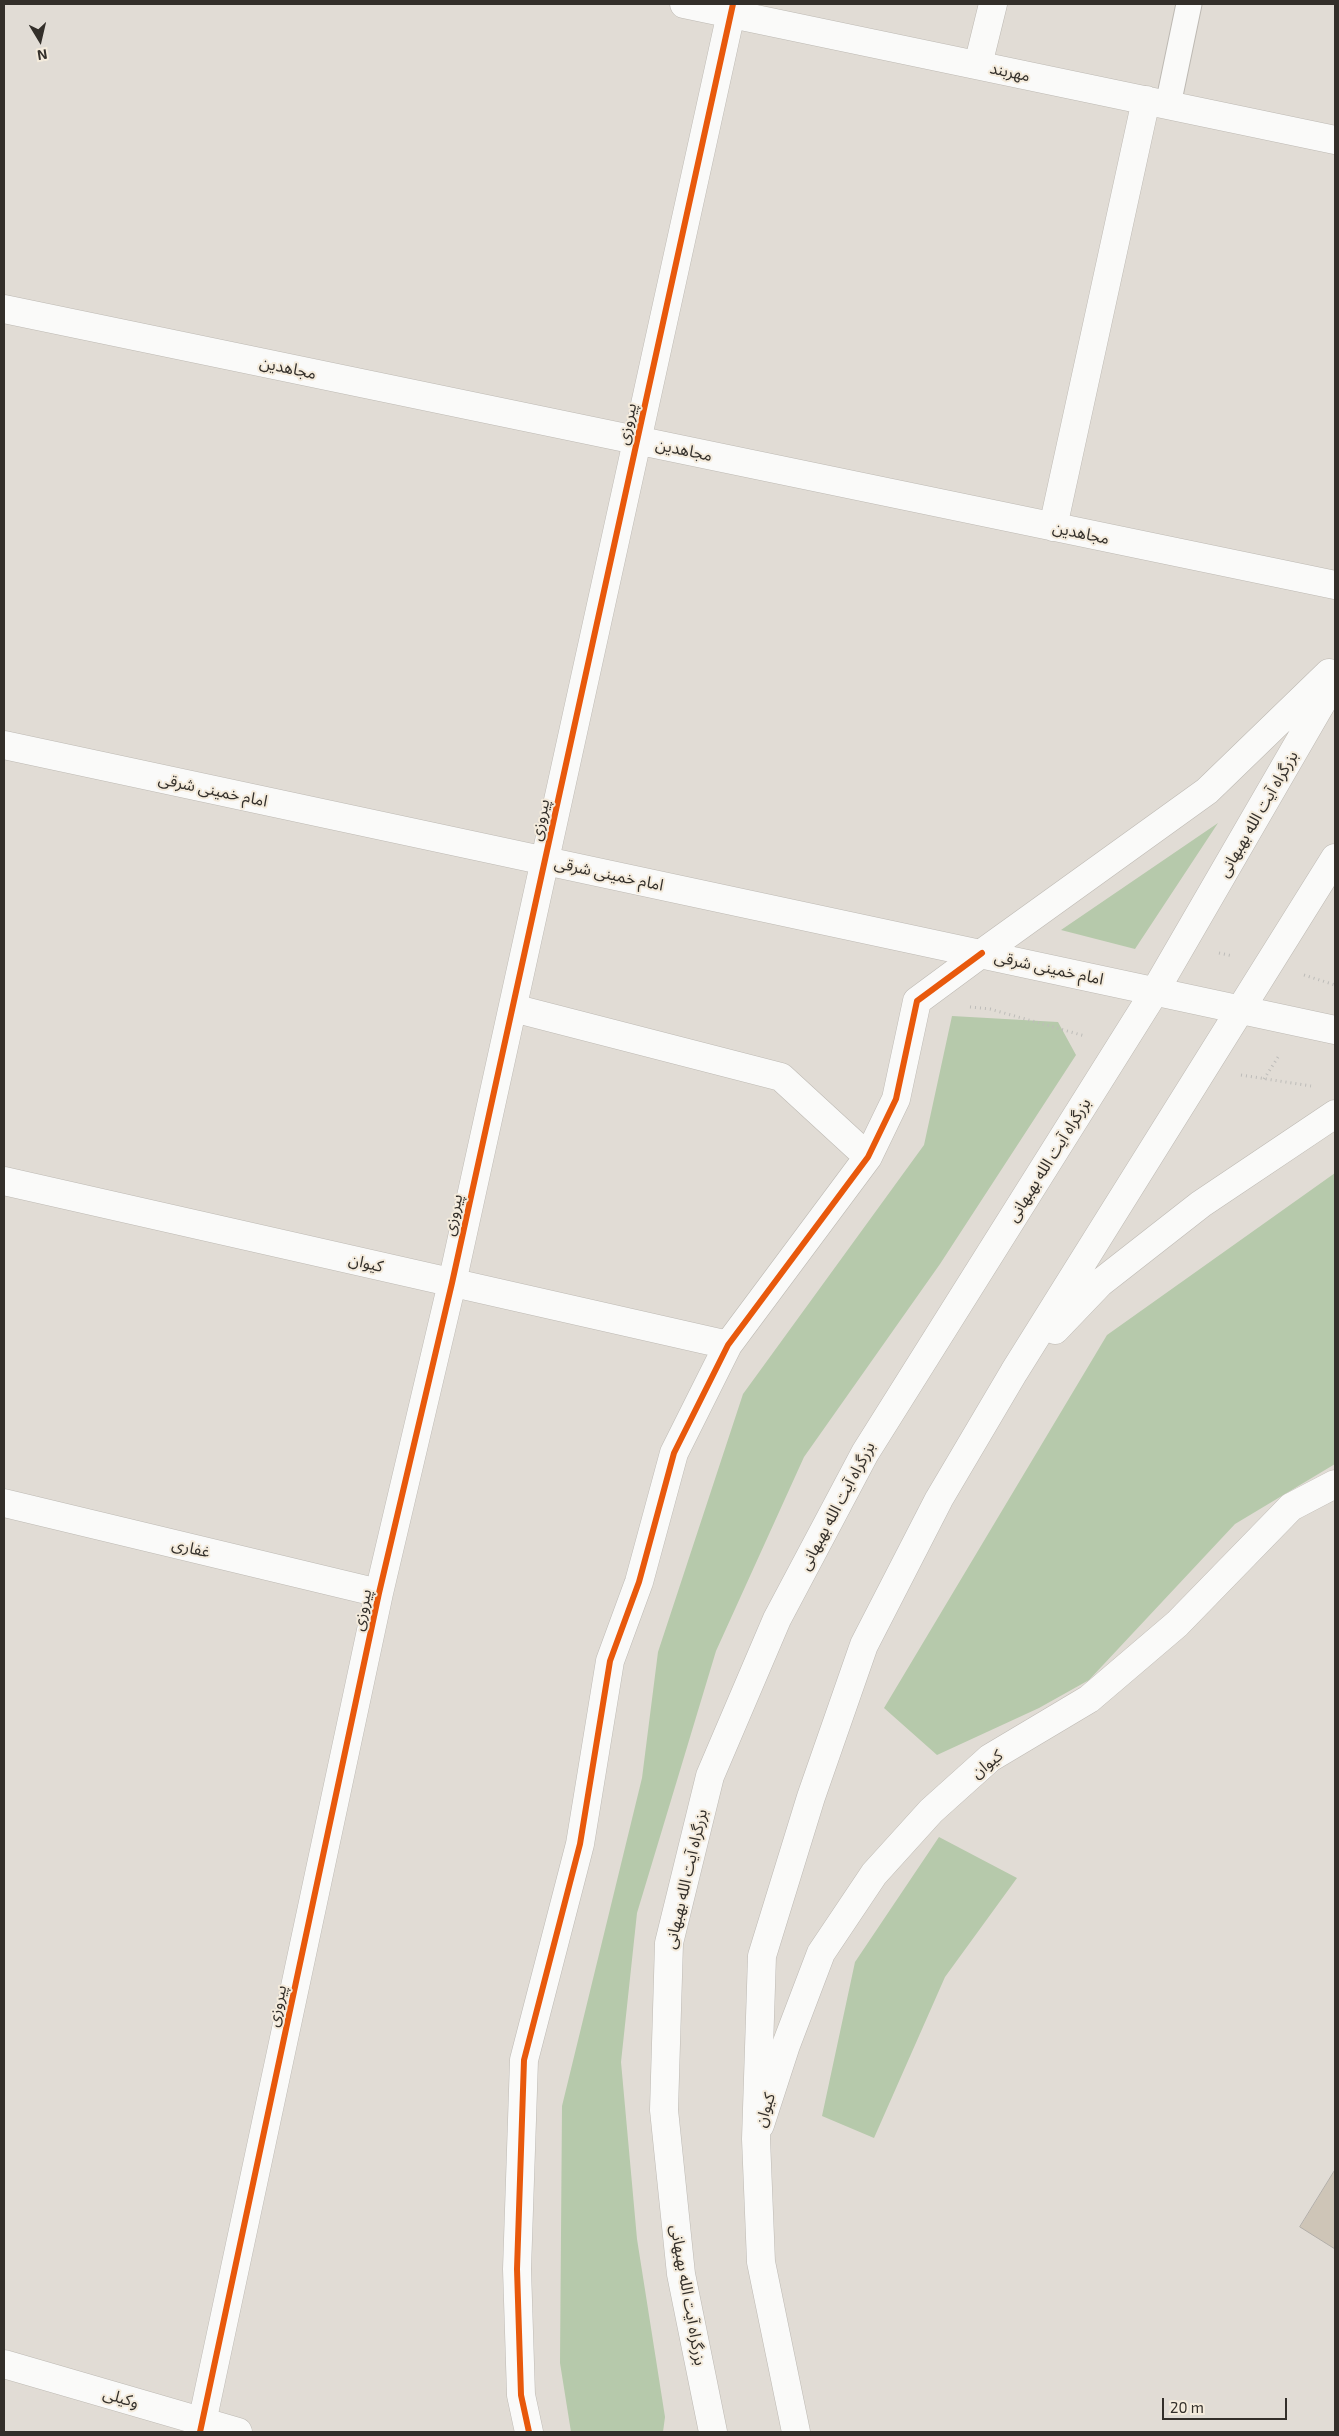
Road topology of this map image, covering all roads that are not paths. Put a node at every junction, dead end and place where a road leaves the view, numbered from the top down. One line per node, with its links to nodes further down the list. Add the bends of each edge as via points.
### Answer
1 (684, 4): 4 (main road, مهربند)
2 (993, 4): 5 (main road)
3 (1189, 4): 6 (lane)
4 (732, 9): 5 (main road, مهربند); 9 (main road, پیروزی)
5 (978, 65): 6 (main road, مهربند)
6 (1157, 102): 7 (main road, مهربند); 10 (main road)
7 (1335, 140)
8 (4, 309): 9 (main road, مجاهدین)
9 (637, 440): 10 (main road, مجاهدین); 16 (main road, پیروزی)
10 (1053, 527): 11 (main road, مجاهدین)
11 (1335, 585)
12 (1335, 667): 17 (main road, via 1207,791)
13 (1335, 680): 18 (main road, بزرگراه آیت الله بهبهانی)
14 (4, 745): 16 (main road, امام خمینی شرقی)
15 (1335, 858): 20 (main road)
16 (546, 861): 17 (main road, امام خمینی شرقی); 19 (main road, پیروزی)
17 (982, 953): 18 (main road, امام خمینی شرقی); 23 (main road, via 917,1001 896,1099)
18 (1156, 991): 20 (main road, امام خمینی شرقی); 36 (main road, بزرگراه آیت الله بهبهانی, via 865,1452 777,1619 710,1776 669,1943 664,2110 681,2274)
19 (513, 1008): 23 (main road, via 781,1077); 25 (main road, پیروزی)
20 (1242, 1009): 21 (main road); 27 (main road)
21 (1335, 1030)
22 (1335, 1114): 27 (main road, via 1200,1204 1100,1283)
23 (868, 1157): 26 (main road)
24 (4, 1181): 25 (main road, کیوان)
25 (452, 1283): 26 (main road, کیوان); 30 (main road, پیروزی)
26 (728, 1345): 35 (main road, via 674,1453 639,1582 610,1661 580,1844 524,2060 517,2269 521,2395)
27 (1014, 1372): 31 (main road, via 939,1500 864,1645 811,1797 762,1956)
28 (1335, 1484): 31 (main road, کیوان, via 1291,1507 1176,1624 1089,1699 990,1758 931,1811 874,1874 821,1953 786,2045)
29 (4, 1503): 30 (main road, غفاری)
30 (379, 1593): 33 (main road, پیروزی)
31 (756, 2139): 37 (main road, via 762,2262)
32 (4, 2364): 33 (main road, وکیلی)
33 (201, 2427): 34 (main road, وکیلی)
34 (238, 2432)
35 (529, 2432)
36 (714, 2432)
37 (796, 2432)

